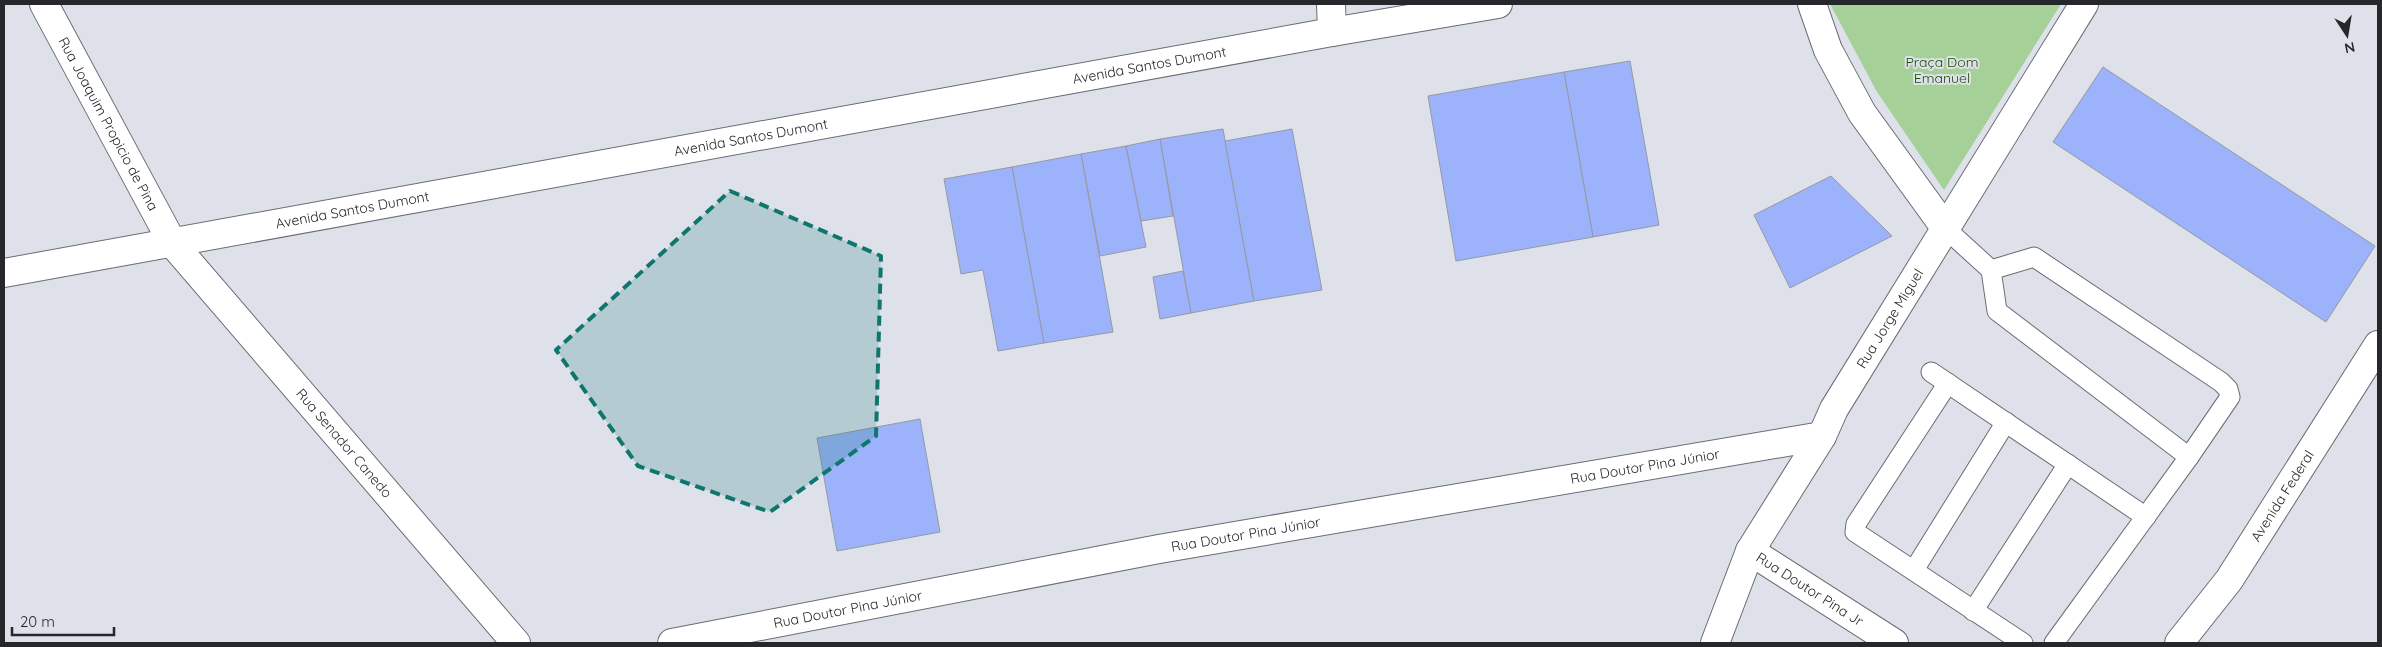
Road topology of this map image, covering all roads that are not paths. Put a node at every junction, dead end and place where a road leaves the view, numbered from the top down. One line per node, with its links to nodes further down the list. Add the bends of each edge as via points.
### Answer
1 (44, 4): 8 (street, Rua Joaquim Propicio de Pina)
2 (1331, 4): 6 (street)
3 (1498, 4): 6 (street, Avenida Santos Dumont)
4 (1812, 4): 7 (street, via 1828,50 1862,113)
5 (2084, 4): 7 (street, Rua Jorge Miguel)
6 (1332, 32): 8 (street, Avenida Santos Dumont)
7 (1946, 228): 9 (lane); 15 (street, Rua Jorge Miguel, via 1834,409)
8 (173, 244): 10 (street, Avenida Santos Dumont); 22 (street, Rua Senador Canedo)
9 (1991, 270): 16 (lane, via 1997,311); 16 (lane, via 2034,257 2221,382 2230,397)
10 (4, 273)
11 (2378, 345): 28 (street, Avenida Federal, via 2228,580)
12 (1931, 372): 13 (lane)
13 (1948, 383): 14 (lane); 20 (lane, via 1854,527 1855,532)
14 (2006, 422): 17 (lane); 20 (lane)
15 (1822, 436): 19 (street, Rua Jorge Miguel); 23 (street, Rua Doutor Pina Júnior, via 1159,549)
16 (2190, 457): 18 (lane)
17 (2068, 464): 18 (lane); 21 (lane)
18 (2146, 517): 27 (lane)
19 (1750, 551): 24 (street, Rua Jorge Miguel); 25 (street, Rua Doutor Pina Jr)
20 (1914, 570): 21 (lane)
21 (1973, 611): 26 (lane)
22 (516, 643)
23 (672, 643)
24 (1715, 643)
25 (1894, 643)
26 (2023, 643)
27 (2054, 643)
28 (2179, 643)

